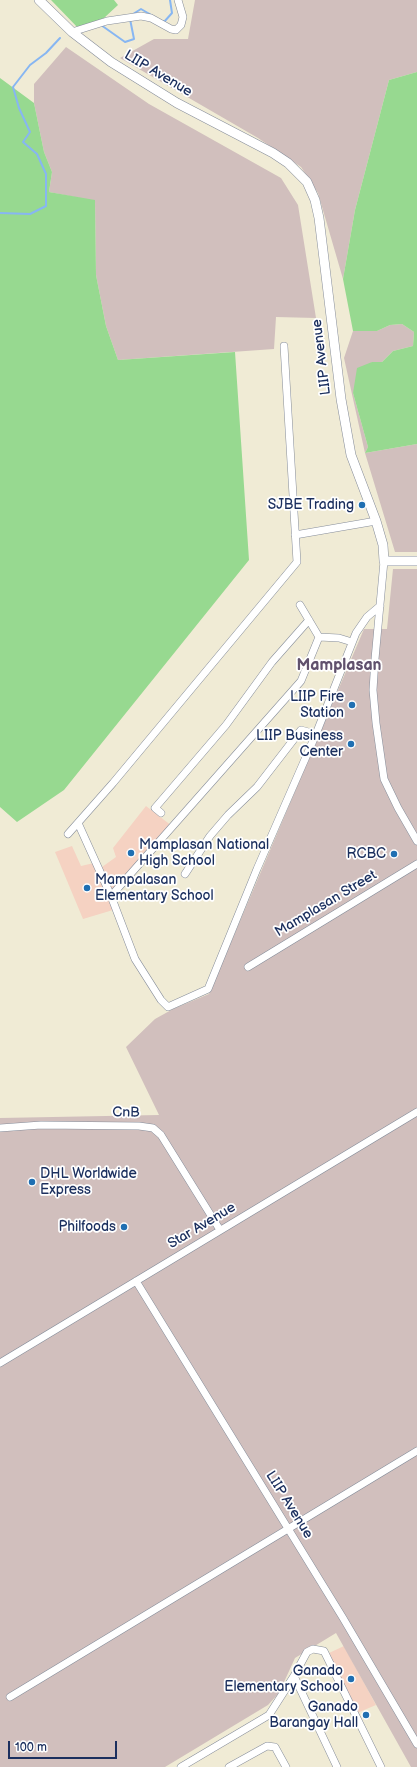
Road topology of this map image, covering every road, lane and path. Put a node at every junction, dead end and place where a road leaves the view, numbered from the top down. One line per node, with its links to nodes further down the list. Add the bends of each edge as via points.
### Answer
1 (38, 0): 3 (street, LIIP Avenue)
2 (178, 0): 3 (street, via 183,17 181,25 176,30 141,16 107,21)
3 (72, 32): 5 (street, LIIP Avenue, via 111,62 149,86 281,158 307,182 319,218 347,439)
4 (284, 346): 6 (street)
5 (376, 521): 6 (street); 7 (street, LIIP Avenue, via 383,545)
6 (295, 535): 16 (street, via 297,562)
7 (384, 562): 8 (street); 10 (street, LIIP Avenue)
8 (417, 562)
9 (300, 605): 11 (street)
10 (380, 606): 13 (street, via 367,617); 18 (street, LIIP Avenue, via 373,690 379,754 384,779)
11 (309, 620): 12 (street); 15 (street, via 272,662 226,725 155,808)
12 (319, 637): 13 (street, via 339,638); 21 (street, via 301,681)
13 (352, 642): 14 (street)
14 (316, 734): 20 (street, via 301,730 257,787 210,836); 21 (street, via 208,989 168,1007 143,975)
15 (161, 813)
16 (78, 823): 17 (street); 21 (street)
17 (68, 834)
18 (417, 842)
19 (417, 864): 22 (street, Mamplasan Street)
20 (185, 874)
21 (111, 896)
22 (248, 967)
23 (417, 1112): 25 (street, Star Avenue)
24 (0, 1128): 25 (street, CnB, via 40,1125 153,1128 161,1136)
25 (220, 1230): 26 (street, Star Avenue)
26 (136, 1281): 27 (street, Star Avenue); 29 (street, LIIP Avenue)
27 (0, 1363)
28 (417, 1451): 29 (street)
29 (288, 1529): 31 (street); 32 (street, LIIP Avenue)
30 (294, 1676): 33 (street, via 269,1715); 36 (street); 37 (street, via 306,1652 313,1649 324,1651)
31 (10, 1697)
32 (417, 1744)
33 (181, 1767)
34 (229, 1767): 35 (street, via 270,1746 275,1747)
35 (286, 1767)
36 (337, 1767)
37 (382, 1767)

